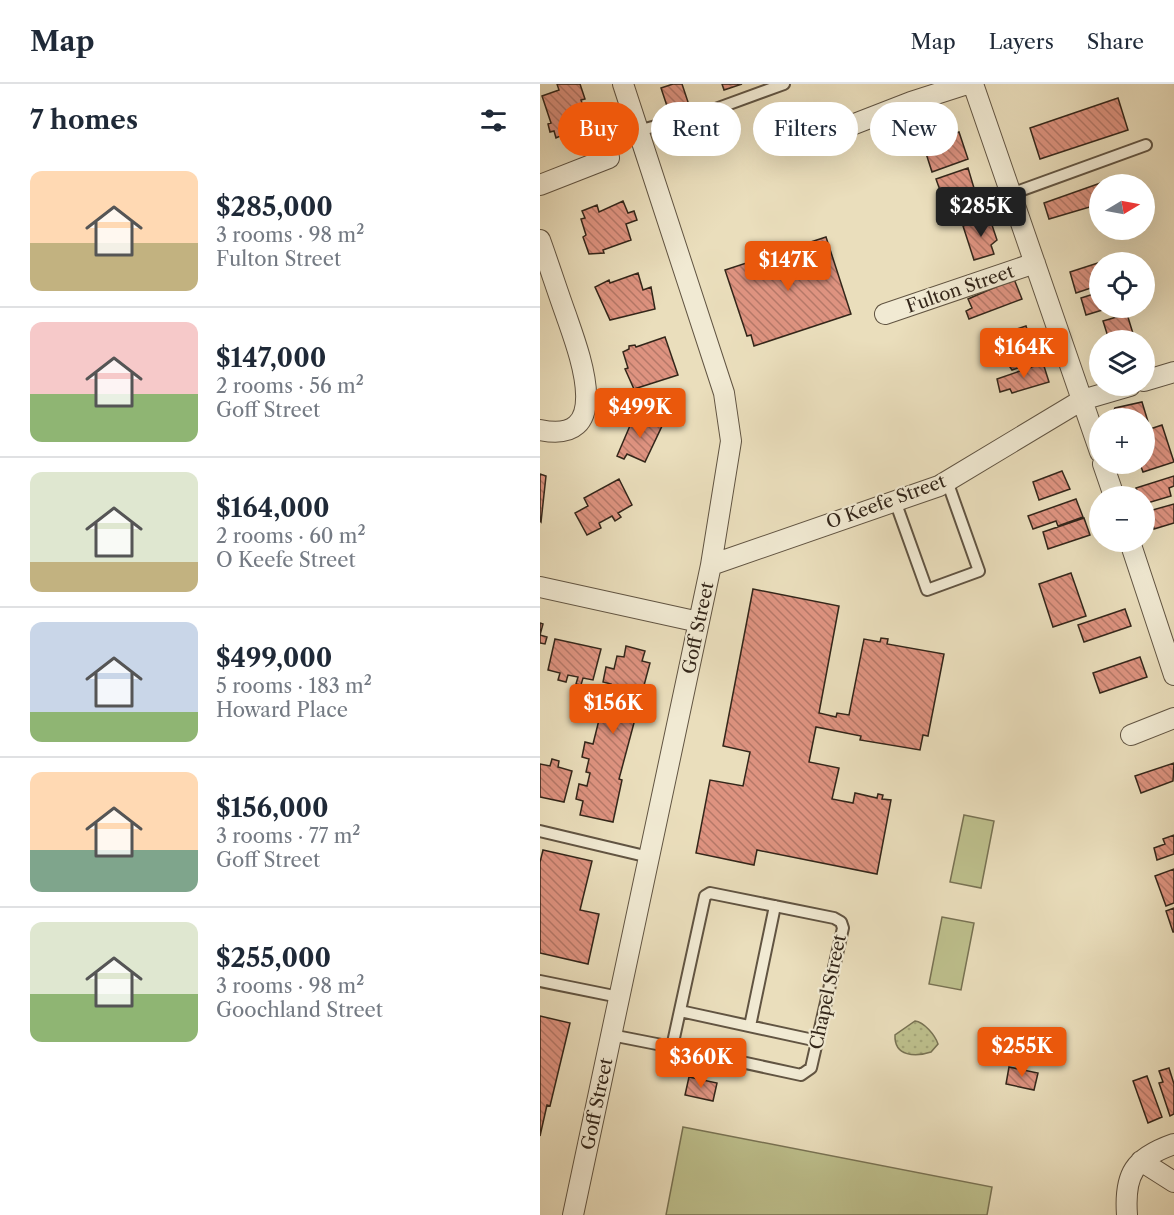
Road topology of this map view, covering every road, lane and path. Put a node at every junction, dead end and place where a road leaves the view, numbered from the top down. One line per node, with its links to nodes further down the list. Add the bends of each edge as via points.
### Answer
1 (623, 84): 5 (street, Goff Street)
2 (784, 84): 7 (lane, via 710,111)
3 (967, 84): 6 (street)
4 (973, 84): 12 (street)
5 (629, 102)
6 (858, 123)
7 (639, 131)
8 (639, 134): 25 (street, Goff Street, via 724,393 731,441)
9 (1146, 146): 12 (lane)
10 (609, 158): 11 (street)
11 (540, 185)
12 (1011, 194): 14 (street)
13 (540, 240): 21 (street, via 579,353 587,399 580,420)
14 (1035, 263): 15 (street, Fulton Street); 19 (street)
15 (885, 314)
16 (1174, 372): 17 (street)
17 (1155, 378)
18 (1096, 396): 19 (street, O Keefe Street)
19 (1082, 400): 20 (street); 22 (street, O Keefe Street)
20 (1089, 420)
21 (548, 432)
22 (947, 481): 23 (street, O Keefe Street); 23 (lane, via 979,571 927,590)
23 (895, 501): 25 (street, O Keefe Street)
24 (1133, 552): 28 (street)
25 (711, 565): 27 (street, Goff Street)
26 (540, 586): 27 (street)
27 (699, 622): 32 (street, Goff Street)
28 (1174, 675)
29 (1174, 718): 30 (street)
30 (1131, 735)
31 (540, 831): 32 (lane)
32 (650, 857): 35 (street, Goff Street)
33 (775, 906): 36 (lane, Chapel Street, via 716,892 705,896); 37 (lane); 39 (lane, Chapel Street, via 834,918 843,928)
34 (540, 981): 35 (lane)
35 (620, 996): 38 (street, Goff Street)
36 (680, 1011): 37 (lane); 40 (lane, Chapel Street)
37 (750, 1026): 39 (lane)
38 (611, 1035): 40 (lane, Chapel Street); 44 (street, Goff Street)
39 (818, 1041): 40 (lane, Chapel Street, via 811,1068 801,1075)
40 (672, 1047)
41 (1174, 1144): 42 (street)
42 (1141, 1161): 43 (street); 45 (street, via 1125,1191)
43 (1174, 1182)
44 (573, 1215)
45 (1127, 1215)

